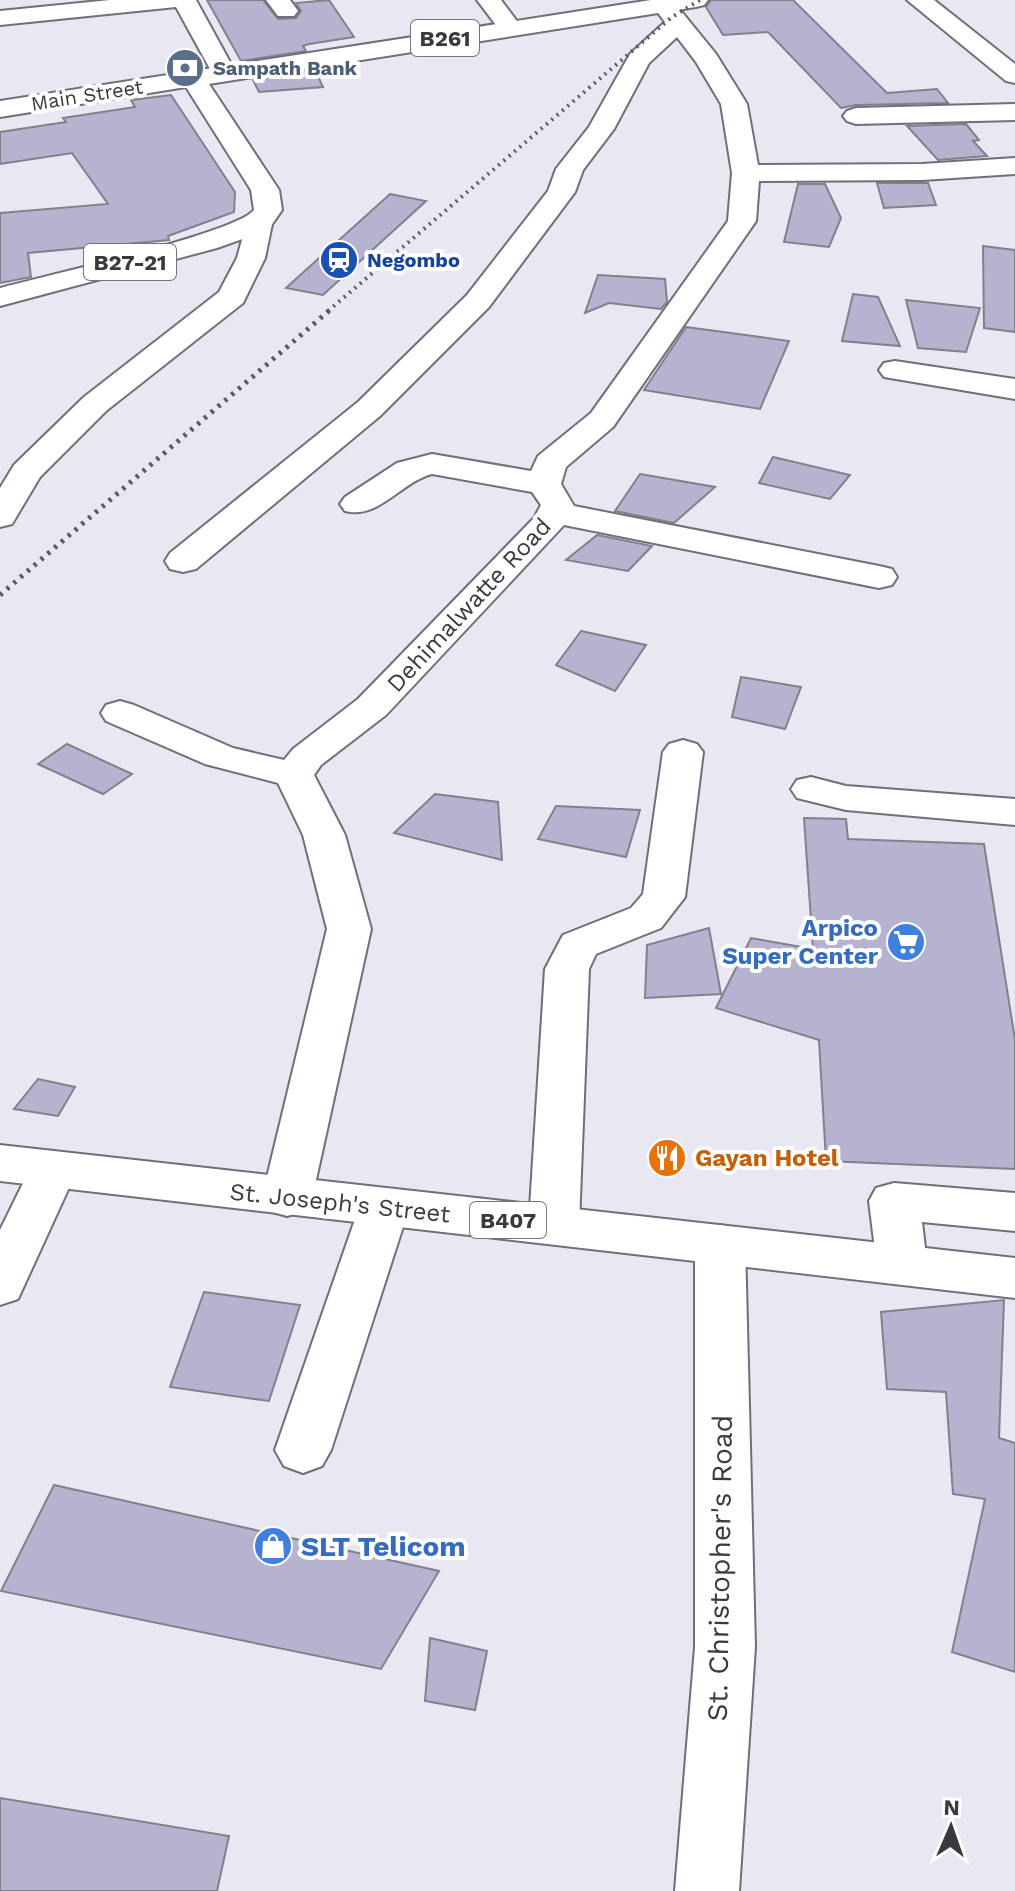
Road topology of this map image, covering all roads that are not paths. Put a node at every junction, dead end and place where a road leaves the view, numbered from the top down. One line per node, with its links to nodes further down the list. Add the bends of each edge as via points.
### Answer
1 (182, 0): 5 (street); 8 (street)
2 (489, 0): 6 (street)
3 (919, 0): 7 (street)
4 (661, 8): 6 (street, Main Street / B261); 15 (street, Dehimalwatte Road, via 707,59 734,104); 23 (street, via 601,129 570,169 561,192 478,301 369,409)
5 (0, 18)
6 (510, 28): 8 (street, Main Street / B261)
7 (1004, 53): 9 (street)
8 (224, 73): 10 (street, Main Street / B261)
9 (1015, 76)
10 (193, 78): 11 (street, Main Street / B261); 16 (street, via 265,190 268,210)
11 (0, 109)
12 (1015, 112): 13 (street)
13 (856, 116)
14 (1015, 166): 15 (street)
15 (746, 173): 20 (street, Dehimalwatte Road, via 742,221 602,420 550,463)
16 (258, 224): 17 (street, B27-21); 22 (street, via 251,258 232,297 95,404 26,472)
17 (0, 297)
18 (895, 370): 19 (street)
19 (1015, 389)
20 (550, 499): 21 (street, via 432,464 409,470); 24 (street); 27 (street, Dehimalwatte Road, via 372,707 307,757)
21 (357, 504)
22 (0, 517)
23 (183, 561)
24 (879, 577)
25 (120, 713): 27 (street, via 219,756)
26 (683, 752): 35 (street, via 664,897 646,918 579,945 567,969)
27 (294, 775): 32 (street, via 324,835 349,929)
28 (811, 789): 29 (street, via 846,798)
29 (1015, 812)
30 (0, 1163): 31 (street, St. Joseph's Street / B407)
31 (53, 1170): 32 (street, St. Joseph's Street / B407); 39 (street)
32 (287, 1198): 33 (street, St. Joseph's Street / B407)
33 (384, 1208): 35 (street, St. Joseph's Street / B407); 40 (street)
34 (1015, 1212): 37 (street, via 894,1201)
35 (554, 1224): 36 (street, St. Joseph's Street / B407)
36 (720, 1244): 37 (street, St. Joseph's Street / B407); 41 (street, St. Christopher's Road, via 725,1647)
37 (902, 1265): 38 (street, St. Joseph's Street / B407)
38 (1015, 1278)
39 (0, 1285)
40 (303, 1450)
41 (707, 1891)

